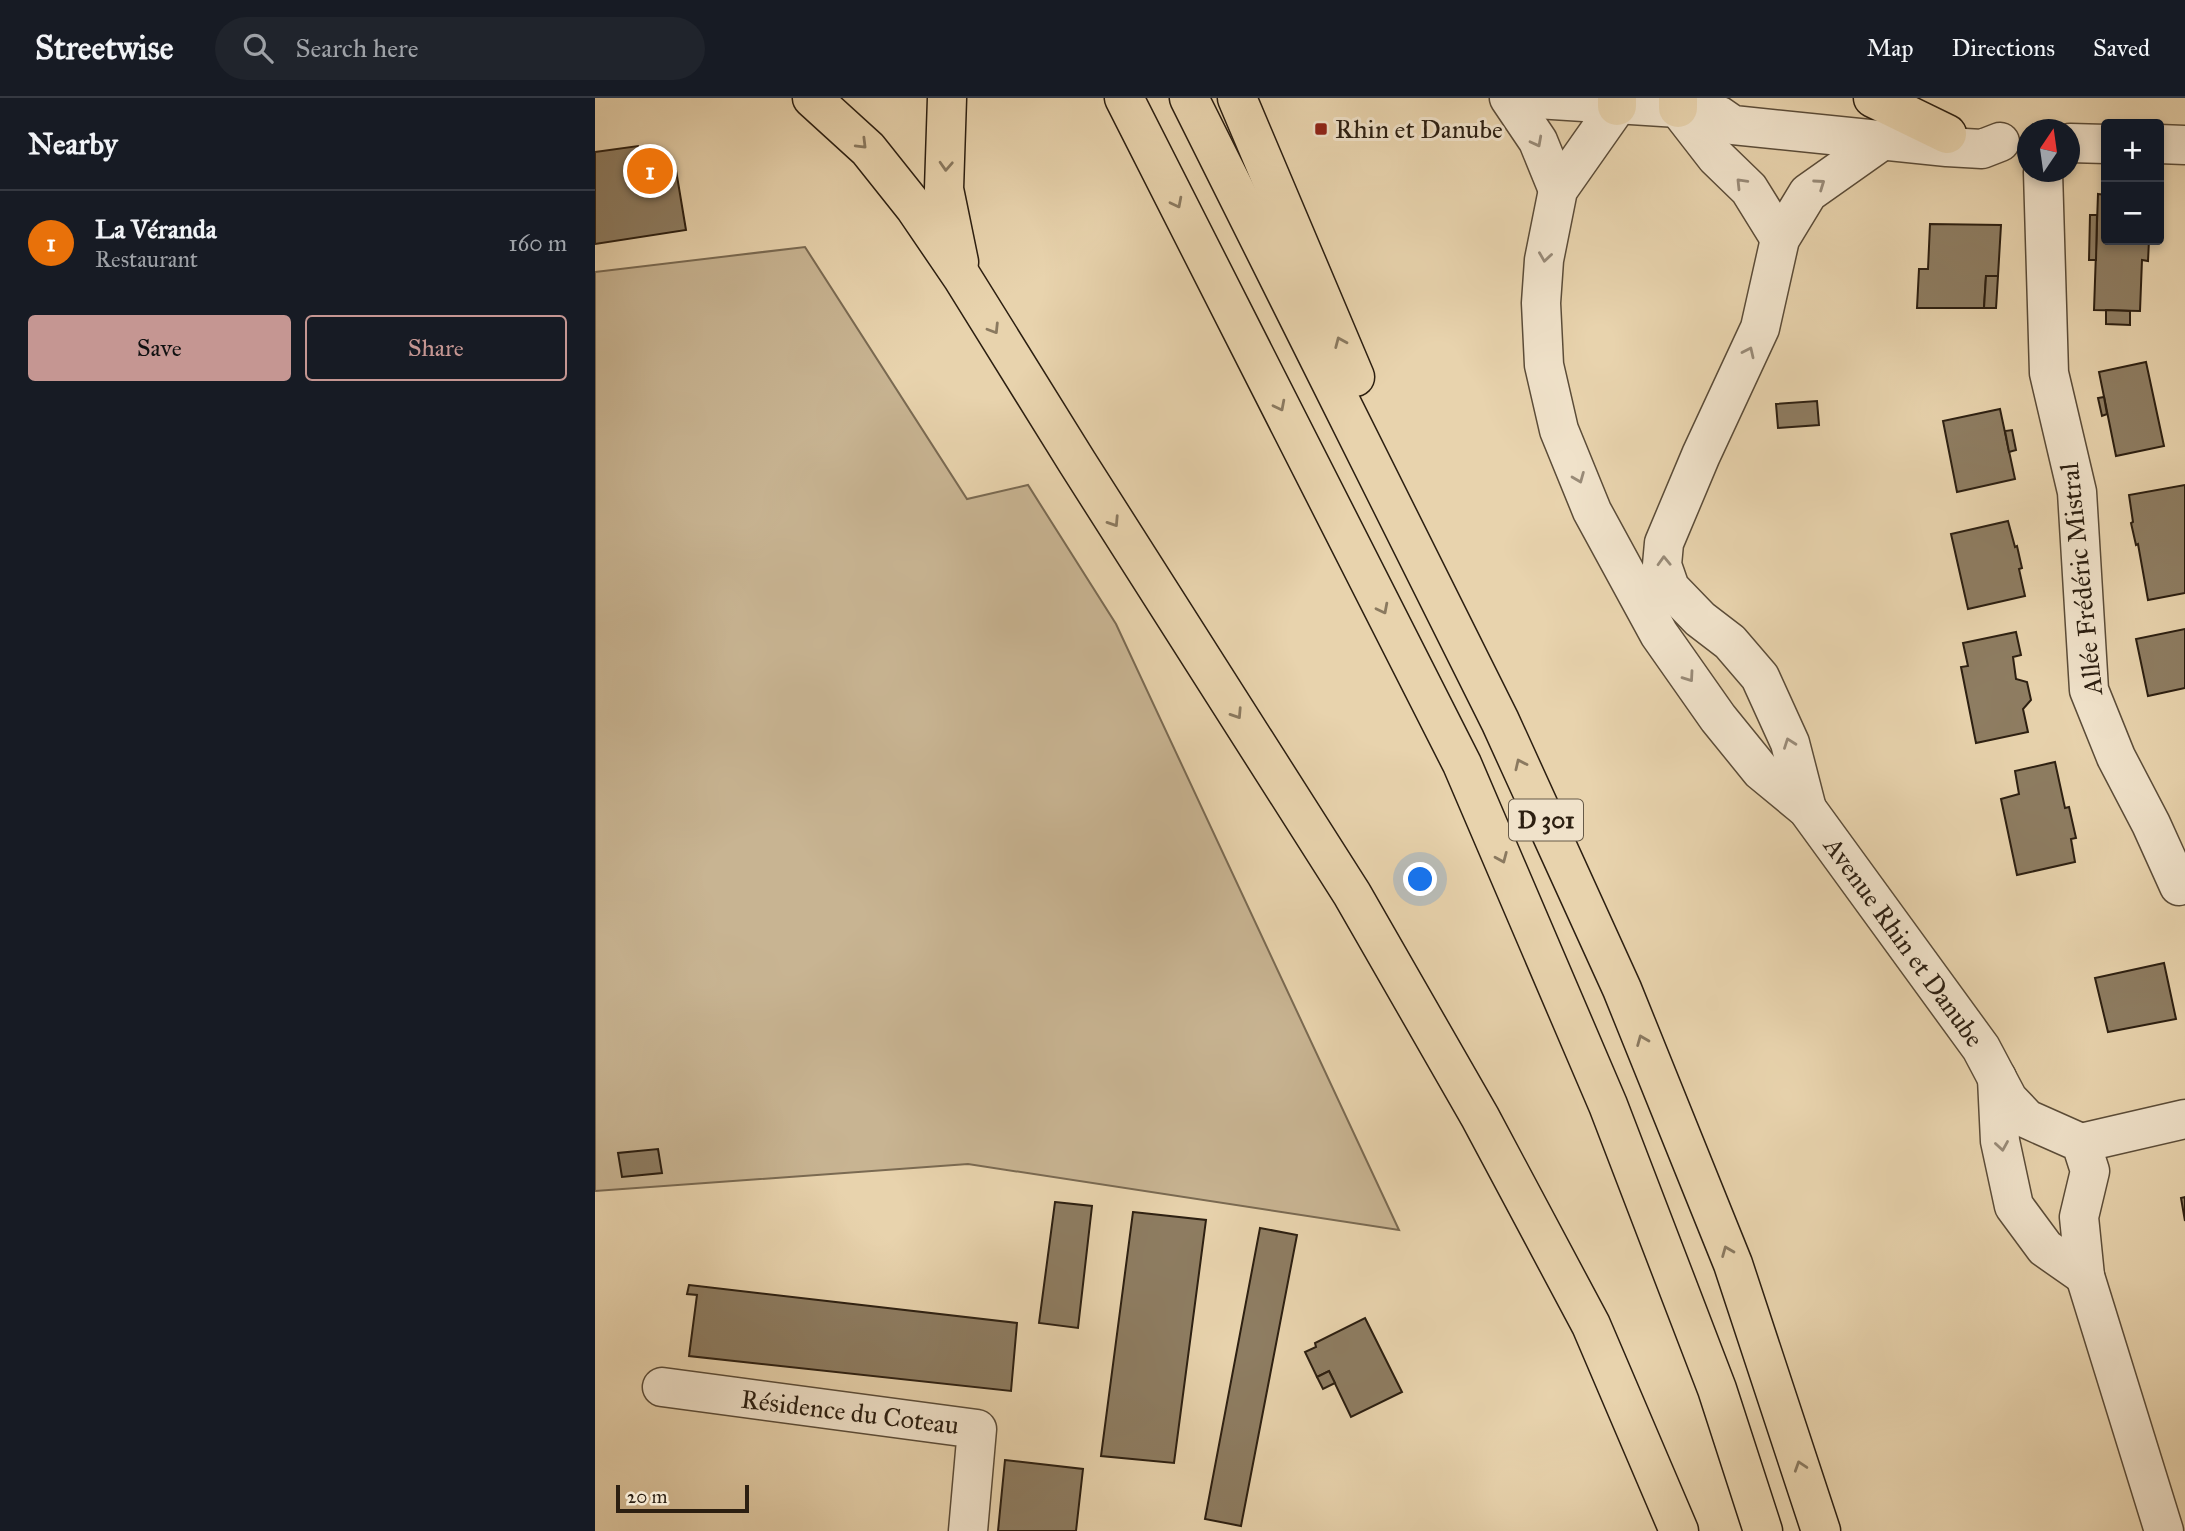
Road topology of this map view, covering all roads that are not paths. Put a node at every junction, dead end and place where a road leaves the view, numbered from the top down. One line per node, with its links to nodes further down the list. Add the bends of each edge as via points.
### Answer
1 (812, 98): 22 (highway, one-way to 22, via 868,149)
2 (947, 98): 22 (highway, one-way to 22, via 944,189)
3 (1124, 98): 33 (highway, D 301, one-way to 33, via 1462,764 1608,1105 1717,1389)
4 (1189, 98): 23 (highway, D 301)
5 (1237, 98): 23 (highway, one-way to 5)
6 (1509, 98): 20 (street, one-way to 20, via 1538,141)
7 (1519, 98): 9 (street)
8 (1873, 98): 12 (highway)
9 (1617, 102): 10 (street); 20 (street, Avenue Rhin et Danube)
10 (1678, 103): 11 (street); 21 (street, one-way to 10, via 1749,189 1716,156)
11 (1720, 116): 12 (street, via 1733,112); 13 (street, via 1733,125)
12 (1947, 134): 14 (street)
13 (1883, 139): 14 (street, via 1982,149); 21 (street, Avenue Rhin et Danube, one-way to 13, via 1808,193)
14 (2014, 142)
15 (2080, 143): 16 (street)
16 (2101, 144)
17 (2164, 144): 18 (street)
18 (2185, 145)
19 (2043, 182): 25 (street, Allée Frédéric Mistral, via 2049,373 2077,492 2088,690)
20 (1558, 190): 24 (street, Avenue Rhin et Danube, one-way to 24, via 1541,303 1544,365 1559,430 1593,511 1660,634 1761,771)
21 (1780, 239): 24 (street, Avenue Rhin et Danube, one-way to 21, via 1790,743 1760,677 1730,642 1670,588 1661,565 1664,543 1690,480 1760,328)
22 (962, 277): 32 (highway, one-way to 32, via 1352,894 1591,1325)
23 (1500, 720): 34 (highway, D 301, one-way to 23, via 1733,1264 1622,989)
24 (1807, 809): 26 (street, Avenue Rhin et Danube, via 1981,1048)
25 (2179, 886)
26 (1997, 1078): 28 (street, Avenue Rhin et Danube, via 2008,1099 2027,1119); 29 (street, Avenue Rhin et Danube, one-way to 29, via 2000,1141 2014,1206 2045,1248)
27 (2185, 1119): 28 (street)
28 (2081, 1143): 29 (street, via 2090,1171 2079,1217)
29 (2085, 1276): 35 (street)
30 (662, 1387): 31 (street, Résidence du Coteau, via 977,1429)
31 (968, 1531)
32 (1679, 1531)
33 (1763, 1531)
34 (1821, 1531)
35 (2164, 1531)

